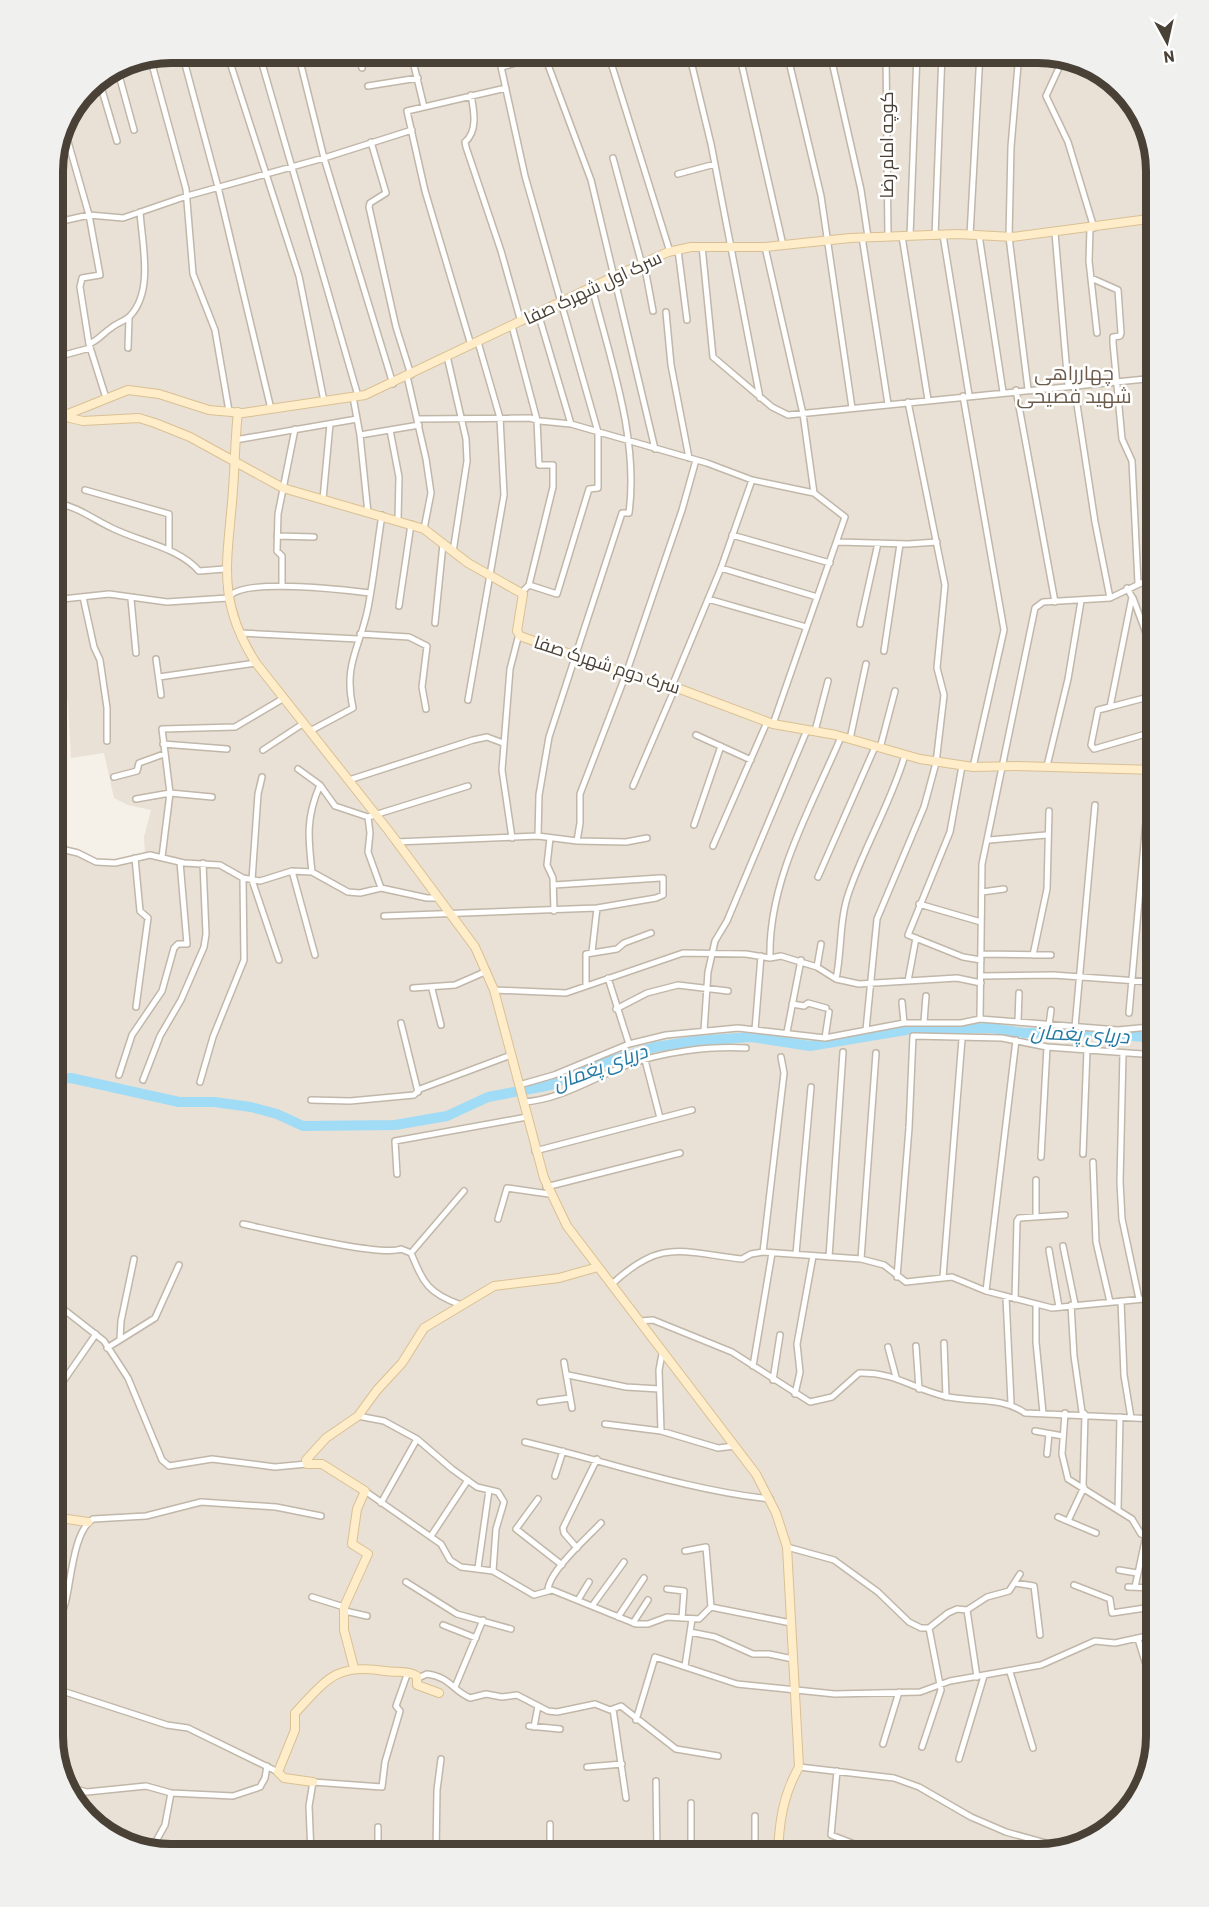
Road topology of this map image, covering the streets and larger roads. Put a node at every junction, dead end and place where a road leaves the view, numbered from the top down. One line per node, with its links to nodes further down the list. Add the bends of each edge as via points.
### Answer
1 (185, 63): 42 (street)
2 (230, 63): 41 (street)
3 (262, 63): 39 (street)
4 (301, 63): 36 (street)
5 (360, 63): 23 (street)
6 (414, 63): 25 (street)
7 (501, 63): 22 (street)
8 (515, 63): 22 (street)
9 (550, 63): 63 (street, via 591,180)
10 (611, 63): 61 (street)
11 (691, 63): 38 (street)
12 (742, 63): 58 (street)
13 (789, 63): 56 (street, via 822,196)
14 (832, 63): 53 (street, via 861,190)
15 (886, 63): 54 (street, کوچه امام رضا)
16 (915, 63): 52 (street)
17 (942, 63): 50 (street)
18 (980, 63): 51 (street)
19 (1018, 63): 55 (street)
20 (152, 65): 43 (street)
21 (1060, 65): 48 (street, via 1046,96 1068,142)
22 (502, 67): 27 (street)
23 (362, 68)
24 (119, 77): 31 (street)
25 (418, 78): 26 (street); 30 (street)
26 (368, 86)
27 (507, 88): 29 (street); 66 (street, via 525,176)
28 (102, 89): 34 (street)
29 (471, 95): 30 (street); 72 (street, via 475,118 466,147)
30 (424, 107): 32 (street, via 407,111)
31 (134, 130)
32 (412, 130): 35 (street); 75 (street, via 425,191)
33 (68, 140): 45 (street)
34 (117, 141)
35 (371, 142): 36 (street); 80 (street, via 386,193 369,207)
36 (324, 158): 39 (street); 83 (street)
37 (613, 158): 62 (street)
38 (715, 164): 40 (street); 57 (street)
39 (292, 167): 41 (street); 88 (street)
40 (678, 174)
41 (264, 175): 42 (street); 93 (street, via 299,276)
42 (218, 187): 43 (street); 97 (street)
43 (187, 195): 44 (street); 98 (street, via 193,274 214,330)
44 (140, 213): 45 (street, via 123,218); 70 (street, via 143,292)
45 (89, 215): 47 (street); 76 (street, via 100,275 82,278)
46 (1146, 218): 48 (street, سرک اول شهرک صفا)
47 (63, 221)
48 (1092, 228): 49 (street, سرک اول شهرک صفا); 64 (street)
49 (1055, 233): 55 (street, سرک اول شهرک صفا); 84 (street)
50 (939, 235): 51 (street, سرک اول شهرک صفا); 52 (street, سرک اول شهرک صفا); 89 (street)
51 (975, 235): 55 (street, سرک اول شهرک صفا); 87 (street)
52 (906, 236): 54 (street, سرک اول شهرک صفا); 92 (street)
53 (865, 237): 54 (street, سرک اول شهرک صفا); 56 (street, سرک اول شهرک صفا); 95 (street)
54 (888, 237)
55 (1009, 237): 85 (street)
56 (827, 240): 58 (street, سرک اول شهرک صفا); 96 (street)
57 (732, 245): 59 (street, سرک اول شهرک صفا); 60 (street, سرک اول شهرک صفا); 91 (street)
58 (783, 245): 60 (street, سرک اول شهرک صفا)
59 (702, 246): 61 (street, سرک اول شهرک صفا); 91 (street, via 713,357)
60 (765, 247): 100 (street)
61 (674, 251): 62 (street, سرک اول شهرک صفا); 71 (street)
62 (643, 264): 63 (street, سرک اول شهرک صفا); 67 (street)
63 (613, 277): 65 (street, سرک اول شهرک صفا); 115 (street)
64 (1091, 278): 74 (street); 82 (street, via 1118,290 1121,333 1113,337 1113,343)
65 (592, 287): 66 (street, سرک اول شهرک صفا); 114 (street)
66 (561, 302): 69 (street, سرک اول شهرک صفا); 111 (street)
67 (653, 311)
68 (666, 312): 116 (street, via 671,365)
69 (538, 314): 72 (street, سرک اول شهرک صفا); 108 (street)
70 (129, 318): 76 (street, via 108,329); 77 (street)
71 (687, 320)
72 (521, 322): 73 (street, سرک اول شهرک صفا)
73 (512, 326): 75 (street, سرک اول شهرک صفا); 105 (street)
74 (1097, 333)
75 (474, 343): 79 (street, سرک اول شهرک صفا); 103 (street)
76 (90, 346): 78 (street); 90 (street)
77 (128, 348)
78 (63, 355)
79 (447, 356): 80 (street, سرک اول شهرک صفا); 102 (street)
80 (409, 376): 83 (street, سرک اول شهرک صفا); 106 (street)
81 (1146, 379): 82 (street)
82 (1118, 383): 84 (street); 145 (street, via 1122,440 1132,461)
83 (393, 384): 88 (street, سرک اول شهرک صفا)
84 (1071, 385): 85 (street); 155 (street)
85 (1028, 389): 86 (street)
86 (1016, 390): 87 (street); 160 (street)
87 (1004, 392): 89 (street)
88 (356, 396): 93 (street, سرک اول شهرک صفا); 104 (street)
89 (966, 396): 92 (street); 206 (street, via 1004,630)
90 (106, 398): 98 (street, سرک اول شهرک صفا, via 128,390 143,390 210,410); 99 (street, سرک اول شهرک صفا)
91 (760, 398): 100 (street, via 788,415)
92 (928, 400): 94 (street)
93 (324, 401): 97 (street, سرک اول شهرک صفا)
94 (908, 402): 95 (street); 134 (street)
95 (888, 404): 96 (street)
96 (852, 408): 100 (street)
97 (271, 409): 98 (street, سرک اول شهرک صفا)
98 (233, 412): 113 (street)
99 (67, 414): 101 (street, سرک اول شهرک صفا); 117 (street, via 82,421 139,418 190,437)
100 (803, 414): 122 (street)
101 (63, 415)
102 (462, 417): 103 (street); 106 (street); 139 (street, via 466,461)
103 (500, 418): 105 (street); 143 (street, via 504,495)
104 (357, 419): 107 (street); 112 (street)
105 (537, 420): 108 (street); 146 (street, via 539,465 553,465 553,487)
106 (418, 422): 110 (street); 129 (street, via 431,493)
107 (330, 424): 109 (street); 123 (street)
108 (571, 424): 111 (street)
109 (295, 429): 113 (street); 120 (street)
110 (390, 430): 112 (street); 127 (street, via 400,483)
111 (598, 432): 114 (street); 146 (street, via 598,488 588,489 557,594)
112 (360, 435): 125 (street)
113 (235, 440): 117 (street)
114 (630, 443): 115 (street); 171 (street, via 629,513 622,513)
115 (655, 450): 116 (street)
116 (689, 458): 118 (street)
117 (233, 460): 120 (street); 142 (street)
118 (696, 460): 119 (street); 175 (street)
119 (752, 480): 122 (street); 130 (street)
120 (283, 488): 123 (street); 131 (street)
121 (85, 490): 138 (street, via 169,514)
122 (814, 493): 133 (street, via 845,517)
123 (323, 499): 125 (street)
124 (63, 505): 138 (street)
125 (368, 513): 126 (street)
126 (382, 515): 127 (street); 150 (street)
127 (398, 520): 128 (street)
128 (411, 524): 129 (street); 161 (street)
129 (424, 529): 136 (street)
130 (732, 535): 140 (street); 141 (street)
131 (277, 536): 132 (street); 147 (street)
132 (314, 537)
133 (838, 542): 135 (street); 140 (street)
134 (937, 542): 137 (street); 203 (street, via 945,604 937,668 944,695)
135 (878, 543): 137 (street); 163 (street)
136 (443, 544): 139 (street); 162 (street)
137 (900, 544): 169 (street)
138 (169, 550): 142 (street, via 192,563 199,572)
139 (453, 552): 143 (street)
140 (830, 563): 152 (street)
141 (721, 568): 152 (street); 158 (street)
142 (225, 569): 154 (street)
143 (489, 574): 149 (street); 183 (street)
144 (1146, 580): 145 (street)
145 (1138, 583): 148 (street)
146 (529, 585): 149 (street)
147 (282, 586): 150 (street); 154 (street, via 234,592)
148 (1127, 588): 153 (street); 155 (street)
149 (522, 592): 166 (street, سرک دوم شهرک صفا)
150 (370, 593): 168 (street)
151 (82, 597): 156 (street); 157 (street, via 109,594); 193 (street, via 100,660)
152 (817, 597): 164 (street)
153 (1132, 597): 167 (street); 184 (street)
154 (228, 598): 157 (street, via 211,597 189,603); 165 (street)
155 (1110, 598): 159 (street)
156 (63, 599)
157 (131, 599): 170 (street)
158 (708, 599): 164 (street); 178 (street)
159 (1081, 601): 160 (street); 205 (street, via 1068,679)
160 (1055, 602): 207 (street, via 1042,602 1035,608)
161 (399, 606)
162 (435, 623)
163 (860, 624)
164 (806, 627): 187 (street)
165 (238, 633): 168 (street); 173 (street)
166 (519, 634): 171 (street, سرک دوم شهرک صفا); 194 (street, via 510,669)
167 (1146, 634)
168 (359, 636): 185 (street, via 409,636 427,646 422,687); 188 (street, via 350,667 353,708)
169 (884, 651)
170 (136, 653)
171 (574, 656): 175 (street, سرک دوم شهرک صفا); 226 (street, via 549,737 539,795)
172 (156, 659): 176 (street)
173 (256, 663): 176 (street); 181 (street)
174 (866, 664): 192 (street)
175 (626, 674): 178 (street, سرک دوم شهرک صفا); 231 (street, via 580,794)
176 (159, 677): 180 (street)
177 (828, 681): 189 (street)
178 (673, 687): 187 (street, سرک دوم شهرک صفا); 215 (street)
179 (895, 691): 197 (street)
180 (161, 695)
181 (284, 698): 186 (street); 195 (street, via 235,727 163,729)
182 (1146, 698): 184 (street)
183 (468, 700)
184 (1110, 707): 190 (street, via 1098,710 1091,745 1094,749)
185 (426, 709)
186 (304, 723): 188 (street); 199 (street)
187 (770, 723): 189 (street, سرک دوم شهرک صفا); 202 (street)
188 (310, 731): 212 (street)
189 (811, 731): 192 (street, سرک دوم شهرک صفا); 259 (street, via 727,921 716,937)
190 (1146, 734)
191 (696, 735): 196 (street)
192 (846, 738): 197 (street, سرک دوم شهرک صفا); 265 (street, via 785,867 770,938)
193 (107, 741)
194 (503, 743): 212 (street, via 487,737 473,740); 227 (street, via 502,784)
195 (163, 744): 198 (street); 200 (street)
196 (721, 746): 202 (street); 224 (street)
197 (877, 748): 201 (street, سرک دوم شهرک صفا); 241 (street)
198 (227, 749)
199 (263, 750)
200 (164, 754): 210 (street, via 139,763 137,771); 216 (street)
201 (905, 755): 203 (street, سرک دوم شهرک صفا); 272 (street, via 893,793 848,893)
202 (751, 760): 233 (street)
203 (936, 763): 204 (street, سرک دوم شهرک صفا); 278 (street, via 924,807 877,919)
204 (962, 766): 206 (street, سرک دوم شهرک صفا); 249 (street, via 950,832)
205 (1047, 766): 207 (street, سرک دوم شهرک صفا); 209 (street, سرک دوم شهرک صفا)
206 (973, 767): 207 (street, سرک دوم شهرک صفا)
207 (1001, 767): 230 (street)
208 (298, 769): 213 (street)
209 (1146, 771)
210 (114, 777)
211 (262, 777): 243 (street)
212 (349, 780): 221 (street)
213 (320, 785): 222 (street, via 334,806); 240 (street, via 309,813)
214 (468, 786): 221 (street)
215 (633, 786)
216 (170, 793): 217 (street); 218 (street); 235 (street)
217 (212, 797)
218 (136, 799)
219 (1095, 806): 270 (street)
220 (1049, 811): 225 (street)
221 (376, 814): 222 (street); 232 (street)
222 (368, 817): 245 (street, via 368,852)
223 (1146, 821): 275 (street)
224 (694, 825)
225 (1046, 835): 230 (street); 261 (street, via 1047,889)
226 (538, 836): 227 (street); 228 (street)
227 (512, 838): 232 (street)
228 (550, 838): 231 (street); 244 (street, via 547,865)
229 (647, 838): 231 (street, via 626,842)
230 (989, 840): 247 (street, via 982,864)
231 (577, 841)
232 (396, 842): 248 (street)
233 (713, 846)
234 (63, 849): 236 (street, via 96,862)
235 (162, 857): 236 (street); 237 (street)
236 (135, 858): 288 (street, via 140,910 148,918)
237 (180, 862): 238 (street); 319 (street, via 187,944 174,948 162,991 132,1035)
238 (203, 863): 242 (street, via 220,865); 320 (street, via 204,947)
239 (292, 871): 240 (street); 243 (street, via 272,879); 260 (street)
240 (312, 872): 245 (street, via 348,892)
241 (818, 877)
242 (243, 878): 243 (street); 321 (street, via 244,960)
243 (252, 880): 266 (street)
244 (554, 885): 250 (street, via 663,878 663,895); 251 (street)
245 (381, 888): 248 (street)
246 (1004, 889): 247 (street)
247 (982, 892): 254 (street)
248 (438, 897): 252 (street)
249 (919, 904): 254 (street); 256 (street, via 908,932)
250 (597, 909): 251 (street); 258 (street)
251 (554, 910): 252 (street)
252 (449, 913): 253 (street); 269 (street, via 475,947)
253 (384, 916)
254 (981, 922): 264 (street)
255 (651, 933): 258 (street, via 617,949)
256 (916, 938): 264 (street, via 963,957); 274 (street)
257 (821, 944): 268 (street)
258 (592, 952): 277 (street, via 585,958)
259 (712, 954): 263 (street); 271 (street, via 683,953); 281 (street)
260 (315, 955)
261 (1033, 955): 262 (street); 264 (street)
262 (1051, 955)
263 (761, 956): 265 (street); 301 (street)
264 (981, 957): 273 (street)
265 (770, 958): 267 (street, via 776,955)
266 (279, 960)
267 (801, 960): 268 (street); 287 (street)
268 (817, 967): 272 (street)
269 (487, 971): 280 (street, via 454,985); 282 (street)
270 (1079, 977): 273 (street); 275 (street); 299 (street)
271 (608, 978): 277 (street); 289 (street)
272 (836, 979): 278 (street)
273 (982, 979): 274 (street); 292 (street)
274 (908, 981): 278 (street)
275 (1132, 982): 276 (street); 291 (street)
276 (1146, 982)
277 (586, 985): 282 (street, via 555,994)
278 (870, 985): 302 (street)
279 (412, 988): 280 (street)
280 (432, 988): 297 (street)
281 (707, 988): 283 (street); 289 (street, via 678,985 646,993); 303 (street)
282 (494, 990): 316 (street)
283 (728, 991)
284 (1019, 993): 294 (street)
285 (926, 996): 293 (street)
286 (902, 1002): 296 (street)
287 (792, 1004): 304 (street); 305 (street, via 808,1003 828,1010)
288 (136, 1007)
289 (616, 1009): 308 (street)
290 (1051, 1010): 298 (street)
291 (1129, 1013)
292 (980, 1019): 293 (street); 294 (street)
293 (924, 1022): 296 (street)
294 (1018, 1022): 298 (street)
295 (402, 1023): 324 (street)
296 (904, 1023): 302 (street)
297 (441, 1025)
298 (1049, 1025): 299 (street)
299 (1075, 1027): 300 (street)
300 (1146, 1027)
301 (754, 1030): 303 (street); 304 (street)
302 (866, 1030): 305 (street)
303 (704, 1031): 308 (street)
304 (787, 1032): 305 (street)
305 (825, 1038)
306 (962, 1039): 307 (street); 355 (street, via 913,1036); 356 (street)
307 (1016, 1040): 309 (street); 358 (street)
308 (629, 1044): 322 (street)
309 (1047, 1047): 311 (street); 333 (street)
310 (746, 1048): 318 (street)
311 (1087, 1050): 314 (street); 332 (street)
312 (843, 1052): 350 (street)
313 (876, 1053): 352 (street)
314 (1123, 1053): 315 (street); 361 (street, via 1122,1219)
315 (1146, 1054)
316 (511, 1055): 322 (street); 324 (street)
317 (781, 1057): 345 (street, via 784,1073)
318 (645, 1060): 326 (street, via 547,1099); 329 (street)
319 (119, 1076)
320 (143, 1080)
321 (200, 1082)
322 (520, 1086): 326 (street)
323 (811, 1088): 348 (street)
324 (418, 1092): 325 (street, via 350,1101)
325 (311, 1100)
326 (523, 1100): 328 (street)
327 (692, 1110): 329 (street)
328 (527, 1118): 330 (street); 335 (street, via 395,1141)
329 (660, 1118): 330 (street)
330 (535, 1151): 337 (street)
331 (680, 1153): 337 (street)
332 (1083, 1154)
333 (1041, 1157)
334 (1093, 1162): 364 (street, via 1096,1242)
335 (397, 1174)
336 (1036, 1180): 340 (street)
337 (548, 1190): 341 (street, via 507,1188); 354 (street, via 567,1226)
338 (464, 1191): 346 (street)
339 (1065, 1215): 340 (street)
340 (1036, 1216): 360 (street, via 1017,1221)
341 (498, 1219)
342 (243, 1224): 346 (street, via 361,1248)
343 (1063, 1245): 367 (street)
344 (1048, 1251): 368 (street)
345 (763, 1252): 347 (street); 357 (street, via 742,1259 669,1251 650,1255)
346 (411, 1253): 365 (street, via 422,1281 447,1300)
347 (772, 1253): 348 (street); 380 (street)
348 (796, 1254): 349 (street)
349 (813, 1256): 350 (street); 387 (street, via 797,1344 800,1372)
350 (828, 1257): 352 (street)
351 (134, 1259): 373 (street)
352 (861, 1259): 355 (street, via 884,1266)
353 (179, 1264): 373 (street, via 155,1318)
354 (598, 1267): 357 (street); 365 (street, via 559,1278 494,1286)
355 (897, 1277): 356 (street, via 906,1282)
356 (943, 1277): 358 (street)
357 (611, 1285): 370 (street)
358 (986, 1291): 359 (street)
359 (1006, 1297): 360 (street); 391 (street)
360 (1015, 1299): 366 (street)
361 (1139, 1299): 362 (street); 363 (street)
362 (1146, 1300)
363 (1121, 1301): 364 (street); 398 (street, via 1124,1375)
364 (1110, 1302): 367 (street)
365 (461, 1305): 396 (street, via 424,1328 402,1363)
366 (1036, 1305): 368 (street); 393 (street)
367 (1073, 1305): 368 (street); 395 (street, via 1078,1390)
368 (1059, 1307)
369 (63, 1309): 371 (street)
370 (640, 1321): 378 (street); 380 (street, via 653,1320 732,1352)
371 (96, 1334): 377 (street); 383 (street)
372 (780, 1335): 384 (street)
373 (120, 1340): 377 (street)
374 (944, 1343): 388 (street)
375 (916, 1346): 386 (street)
376 (888, 1347): 382 (street)
377 (107, 1348): 411 (street, via 128,1378 162,1460 169,1466 212,1459 275,1467)
378 (662, 1354): 385 (street); 407 (street)
379 (564, 1362): 381 (street)
380 (753, 1366): 384 (street)
381 (568, 1375): 385 (street, via 626,1387); 389 (street)
382 (896, 1377): 386 (street); 387 (street, via 859,1373 823,1401 810,1402)
383 (63, 1380)
384 (773, 1380): 387 (street)
385 (659, 1389): 401 (street)
386 (919, 1389): 388 (street)
387 (795, 1394)
388 (946, 1397): 391 (street)
389 (570, 1398): 390 (street); 392 (street)
390 (540, 1402)
391 (1011, 1403): 393 (street, via 1025,1413)
392 (572, 1408)
393 (1043, 1413): 394 (street)
394 (1065, 1413): 395 (street); 404 (street)
395 (1085, 1414): 397 (street); 414 (street)
396 (358, 1416): 405 (street, via 384,1421); 411 (street, via 322,1442)
397 (1120, 1417): 398 (street); 420 (street)
398 (1131, 1418): 399 (street)
399 (1146, 1419)
400 (605, 1424): 401 (street)
401 (661, 1431): 407 (street, via 718,1448)
402 (1035, 1431): 403 (street)
403 (1049, 1434): 404 (street); 409 (street)
404 (1063, 1436): 414 (street, via 1062,1454 1068,1479)
405 (417, 1439): 413 (street); 419 (street)
406 (525, 1442): 408 (street)
407 (735, 1446): 418 (street)
408 (563, 1451): 410 (street); 412 (street)
409 (1047, 1454)
410 (597, 1459): 418 (street, via 726,1495); 431 (street, via 563,1528)
411 (307, 1464): 416 (street, via 322,1464)
412 (555, 1476)
413 (468, 1480): 415 (street); 428 (street)
414 (1083, 1487): 420 (street); 424 (street)
415 (489, 1490): 435 (street); 436 (street, via 498,1492 504,1502 496,1529)
416 (365, 1491): 419 (street); 455 (street, via 357,1509 352,1544 368,1554)
417 (538, 1499): 434 (street, via 516,1529)
418 (770, 1499): 430 (street)
419 (381, 1503): 428 (street)
420 (1118, 1509): 429 (street)
421 (321, 1516): 425 (street, via 276,1507 201,1502 146,1516)
422 (1058, 1517): 424 (street)
423 (63, 1519): 425 (street)
424 (1068, 1521): 427 (street)
425 (88, 1522): 452 (street, via 77,1548)
426 (601, 1523): 431 (street)
427 (1096, 1533)
428 (431, 1536): 435 (street, via 450,1560 466,1568)
429 (1146, 1536): 438 (street)
430 (787, 1547): 463 (street); 465 (street, via 834,1560 878,1592 909,1622)
431 (577, 1548): 434 (street)
432 (685, 1551): 453 (street, via 706,1547)
433 (624, 1562): 451 (street)
434 (562, 1565): 447 (street, via 548,1583)
435 (477, 1568): 436 (street)
436 (493, 1570): 447 (street, via 534,1595)
437 (1119, 1570): 438 (street)
438 (1137, 1573): 445 (street, via 1132,1587)
439 (1020, 1574): 443 (street)
440 (644, 1578): 458 (street)
441 (406, 1582): 461 (street, via 457,1614)
442 (589, 1582): 449 (street)
443 (1014, 1583): 456 (street, via 1009,1591 987,1597); 468 (street, via 1034,1586)
444 (1074, 1585): 454 (street, via 1112,1600 1112,1614)
445 (1146, 1588)
446 (667, 1589): 459 (street, via 684,1591)
447 (548, 1590): 449 (street)
448 (312, 1597): 455 (street)
449 (578, 1600): 451 (street)
450 (648, 1600): 462 (street)
451 (592, 1606): 458 (street)
452 (64, 1607)
453 (711, 1607): 460 (street, via 702,1617); 463 (street)
454 (1146, 1608)
455 (345, 1609): 457 (street); 475 (street, via 344,1630)
456 (967, 1610): 465 (street, via 948,1612); 479 (street)
457 (367, 1616)
458 (618, 1617): 462 (street)
459 (682, 1618): 460 (street); 462 (street)
460 (692, 1619): 467 (street)
461 (483, 1620): 466 (street); 470 (street)
462 (633, 1623)
463 (790, 1623): 472 (street)
464 (443, 1625): 470 (street)
465 (929, 1628): 481 (street)
466 (511, 1629)
467 (690, 1632): 472 (street, via 715,1637 753,1654); 474 (street)
468 (1040, 1635)
469 (1146, 1637): 471 (street)
470 (476, 1638): 482 (street)
471 (1138, 1639): 473 (street); 476 (street, via 1095,1641 1041,1665)
472 (793, 1659): 483 (street)
473 (1146, 1665)
474 (685, 1666): 483 (street, via 737,1684); 489 (street, via 654,1657)
475 (354, 1668): 477 (street); 502 (street, via 329,1678 295,1713 295,1730)
476 (1010, 1671): 478 (street); 493 (street)
477 (408, 1672): 480 (street); 504 (street, via 396,1706 400,1711 382,1787)
478 (984, 1676): 479 (street); 496 (street)
479 (977, 1677): 481 (street)
480 (418, 1678): 482 (street, via 430,1674); 486 (street, via 417,1684)
481 (940, 1685): 485 (street, via 920,1692); 492 (street)
482 (455, 1687): 487 (street, via 470,1698 490,1693 502,1697 517,1695)
483 (794, 1688): 485 (street, via 835,1694); 500 (street)
484 (63, 1692): 498 (street, via 167,1725 188,1728)
485 (899, 1692): 491 (street)
486 (439, 1693)
487 (538, 1706): 488 (street, via 557,1712 595,1704); 490 (street, via 531,1726)
488 (613, 1709): 489 (street, via 623,1707); 497 (street)
489 (636, 1720): 494 (street, via 676,1749)
490 (560, 1729)
491 (883, 1744)
492 (922, 1747)
493 (1033, 1748)
494 (718, 1756)
495 (441, 1759): 516 (street)
496 (959, 1759)
497 (622, 1764): 499 (street); 507 (street)
498 (267, 1766): 502 (street); 506 (street, via 260,1787 232,1796)
499 (588, 1767)
500 (799, 1767): 501 (street); 521 (street, via 786,1793)
501 (837, 1771): 513 (street, via 906,1782 997,1828); 522 (street, via 831,1835)
502 (278, 1772): 504 (street, via 284,1778)
503 (656, 1780): 518 (street)
504 (314, 1782): 514 (street, via 309,1806)
505 (77, 1789): 506 (street, via 87,1792 146,1786)
506 (171, 1793): 512 (street, via 165,1824)
507 (626, 1798)
508 (691, 1803): 519 (street)
509 (755, 1816): 520 (street)
510 (550, 1824): 517 (street)
511 (378, 1827): 515 (street)
512 (155, 1843)
513 (1048, 1843)
514 (311, 1844)
515 (378, 1844)
516 (436, 1844)
517 (550, 1844)
518 (657, 1844)
519 (691, 1844)
520 (755, 1844)
521 (779, 1844)
522 (854, 1844)

